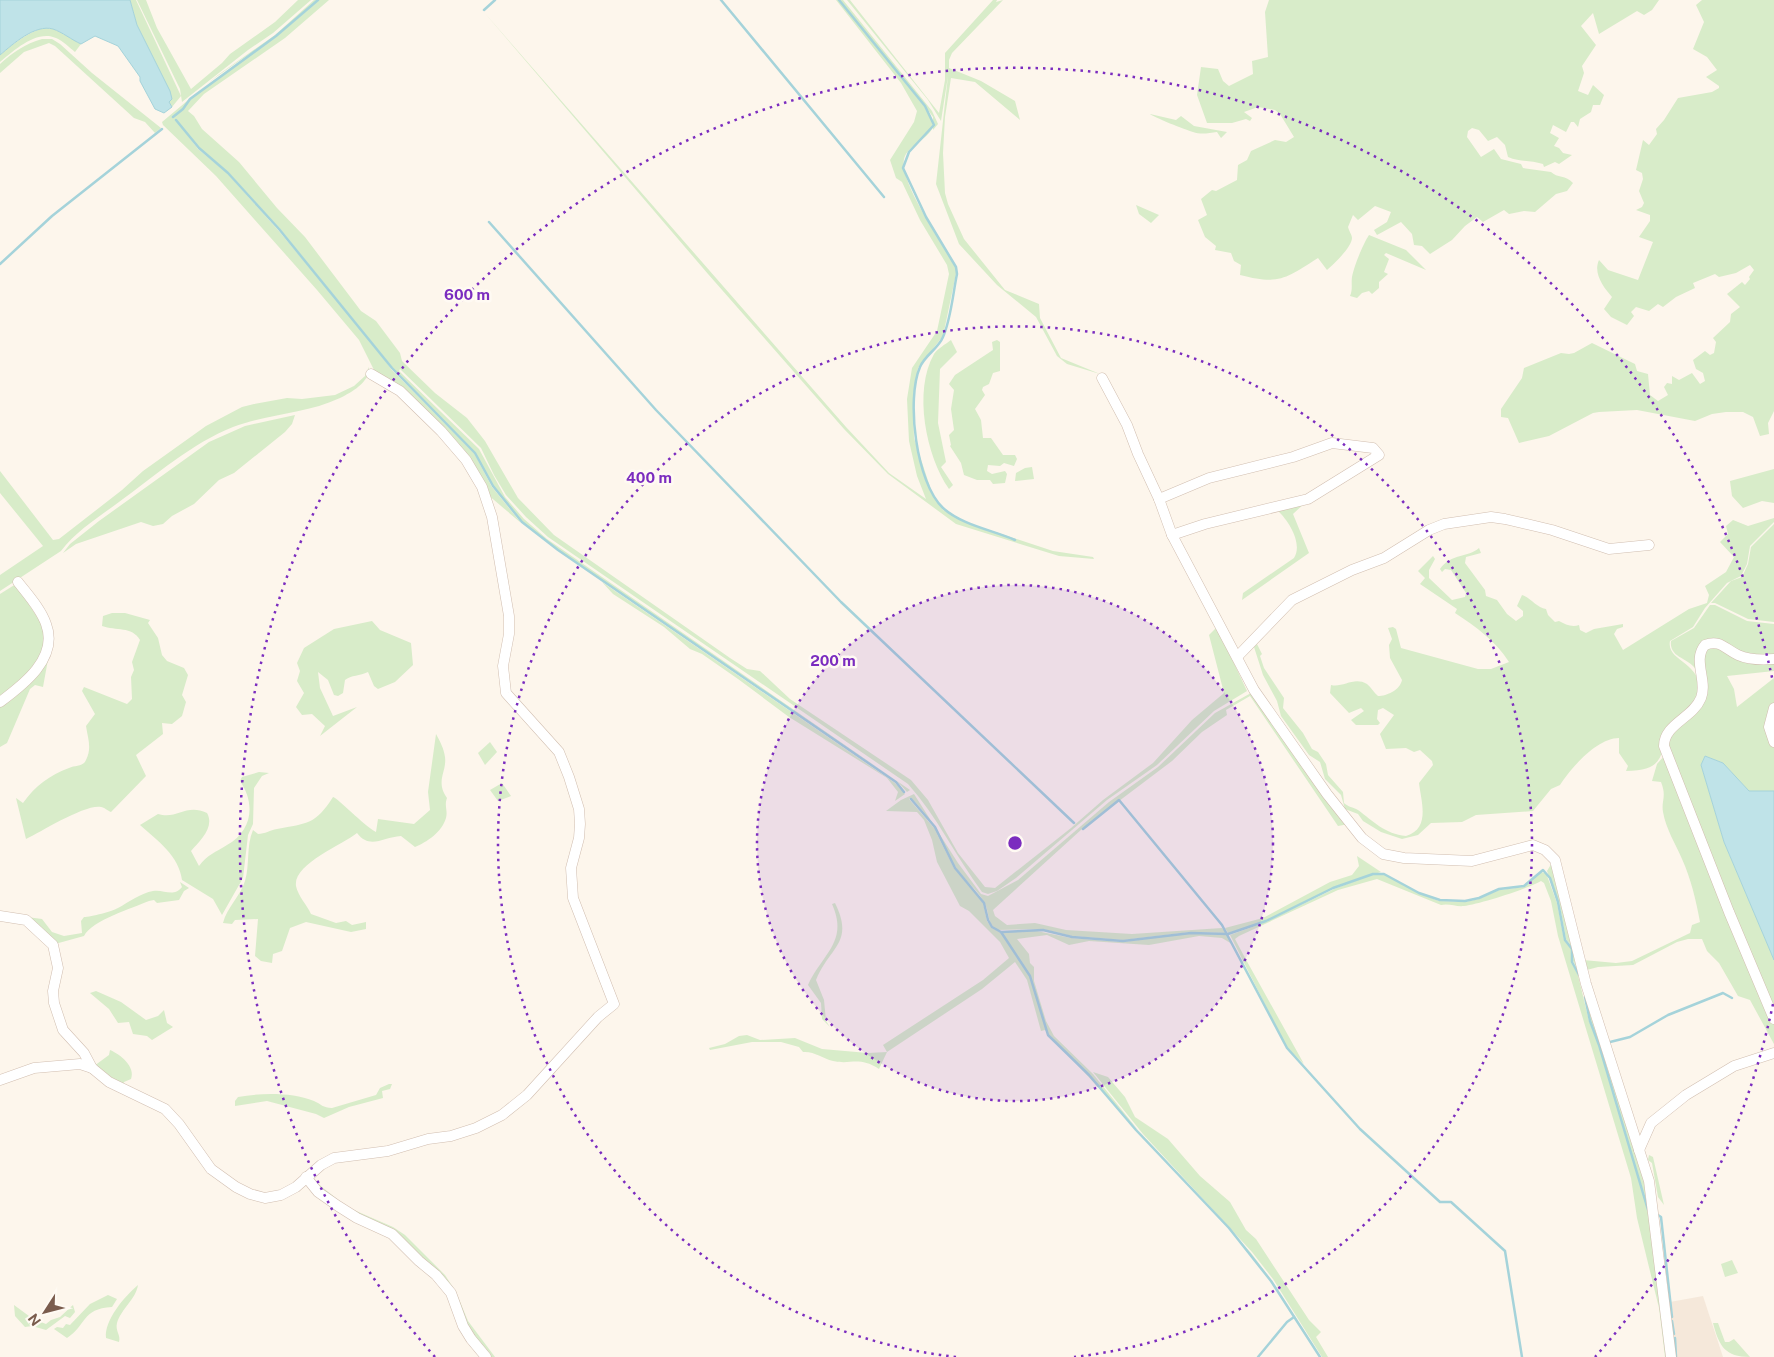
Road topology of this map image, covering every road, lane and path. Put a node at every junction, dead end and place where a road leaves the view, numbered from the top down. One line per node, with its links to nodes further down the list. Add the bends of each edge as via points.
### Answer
1 (371, 374): 18 (street, via 400,391 441,431 466,460 482,486 492,517 509,616 503,666 506,693 559,752 569,777 580,824 571,868 573,898 614,1004 527,1095 502,1115 451,1136 388,1151 334,1158)
2 (1102, 378): 3 (street, via 1127,425)
3 (1159, 499): 4 (street); 4 (street, via 1209,478 1332,444 1367,446 1379,455 1308,499)
4 (1172, 535): 7 (street)
5 (1649, 546): 7 (street, via 1609,549 1505,519 1444,524 1384,558 1292,600)
6 (18, 582): 9 (street, via 46,623 50,638 46,654 30,678)
7 (1237, 657): 17 (street, via 1272,717 1322,787 1362,838 1376,850 1404,858 1454,862 1472,861 1526,846 1539,846 1551,855 1555,860 1586,984)
8 (1774, 658): 13 (street, via 1759,660 1740,656 1719,643 1705,645 1700,657 1702,696 1696,707 1668,733 1664,746)
9 (0, 702)
10 (1774, 708): 11 (street, via 1769,728)
11 (1774, 742)
12 (0, 916): 15 (street, via 26,920 53,945 58,968 54,1003 63,1030 84,1053)
13 (1774, 1019)
14 (1774, 1053): 17 (street, via 1734,1066 1686,1095 1651,1123)
15 (92, 1068): 16 (street, via 80,1064 34,1068); 18 (street, via 109,1082 165,1109 180,1124 211,1169 236,1187 265,1198 281,1195)
16 (0, 1080)
17 (1639, 1150): 20 (street, via 1649,1181)
18 (306, 1177): 19 (street, via 318,1192 356,1218 392,1234 436,1275 451,1293 471,1340)
19 (486, 1357)
20 (1671, 1357)

